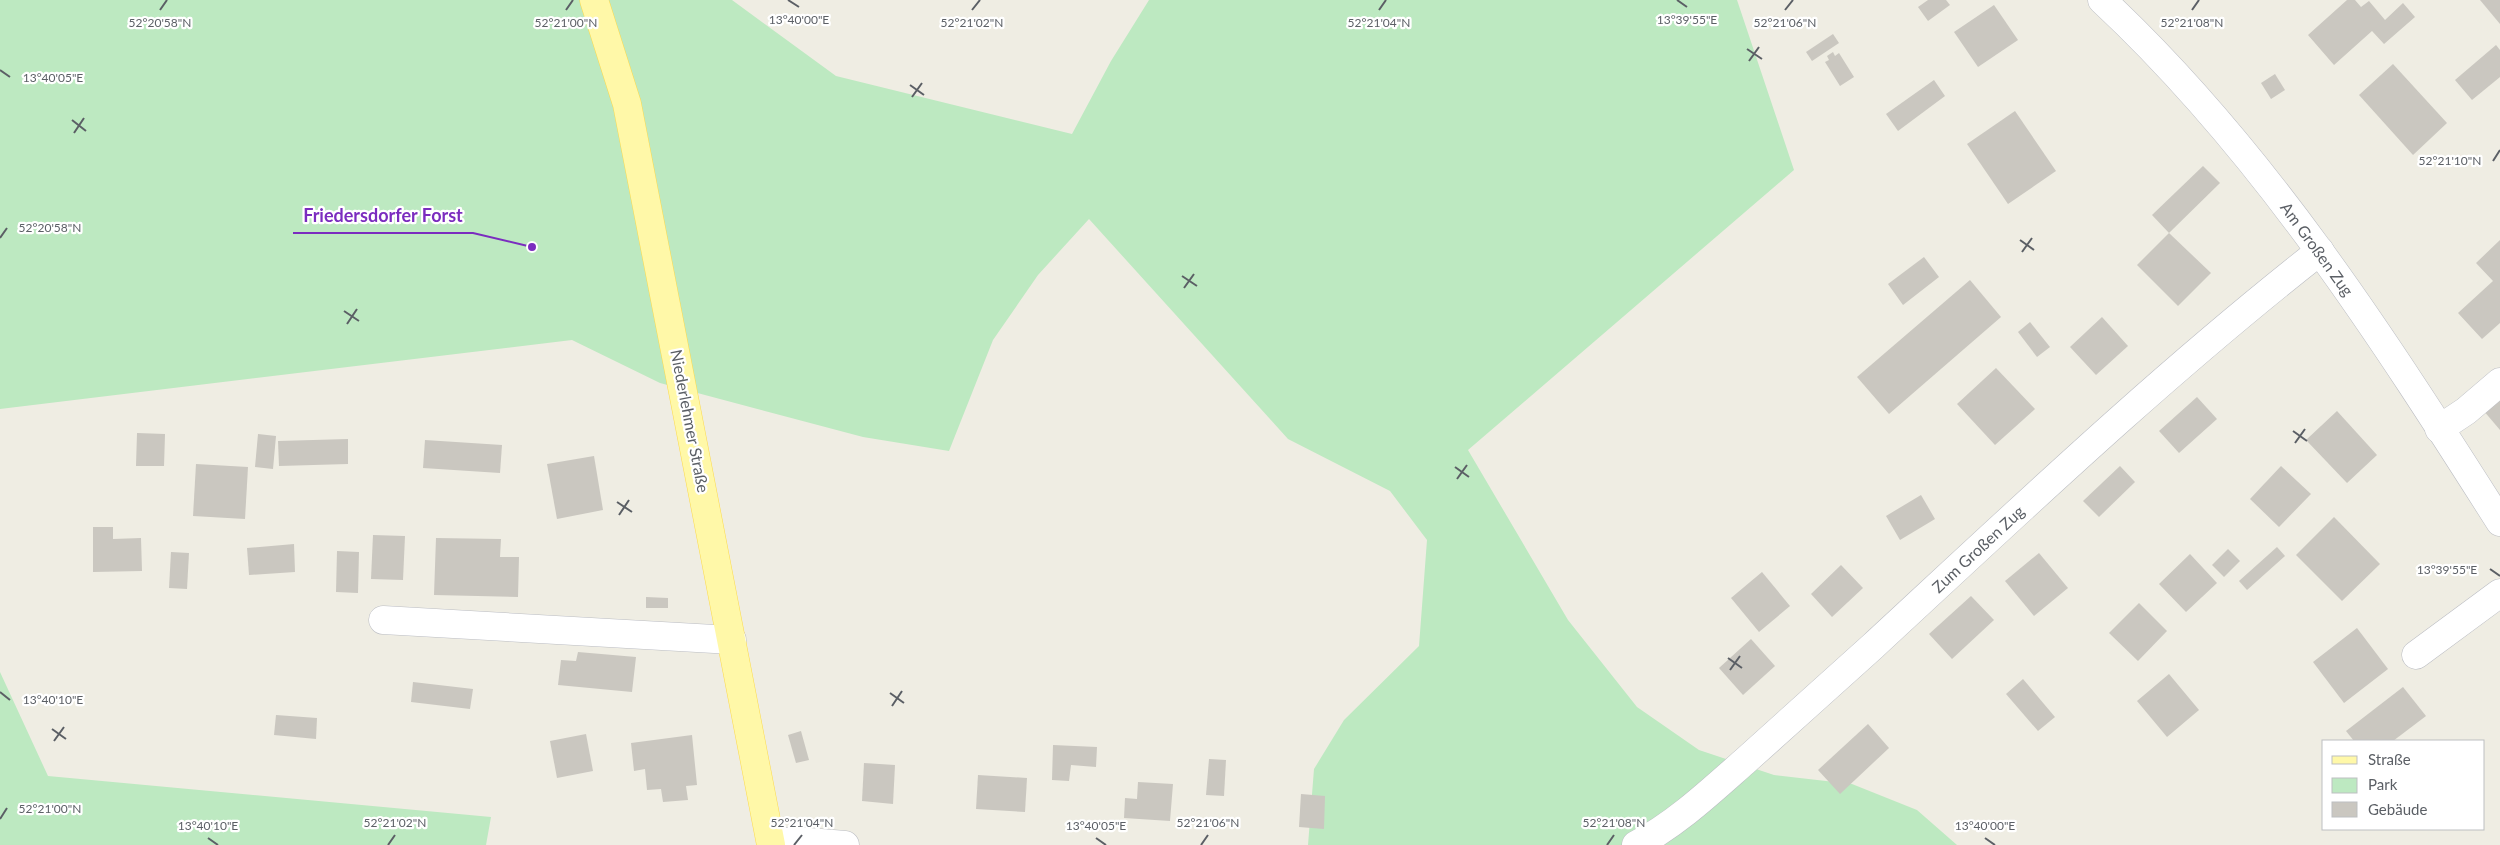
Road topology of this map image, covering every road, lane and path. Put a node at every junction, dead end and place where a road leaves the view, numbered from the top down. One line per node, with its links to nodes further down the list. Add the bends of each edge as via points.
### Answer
1 (594, 0): 9 (main road, Niederlehmer Straße, via 627,104)
2 (2102, 0): 3 (street, Am Großen Zug, via 2179,77)
3 (2320, 251): 5 (street, Am Großen Zug); 13 (street, Zum Großen Zug, via 2203,346 1716,786 1657,834)
4 (2500, 382): 5 (street)
5 (2439, 429): 6 (street, Am Großen Zug)
6 (2500, 522)
7 (2500, 593): 10 (street)
8 (383, 620): 9 (street)
9 (732, 640): 11 (main road, Niederlehmer Straße)
10 (2416, 655)
11 (771, 844): 12 (street, via 796,841)
12 (845, 845)
13 (1636, 845)

